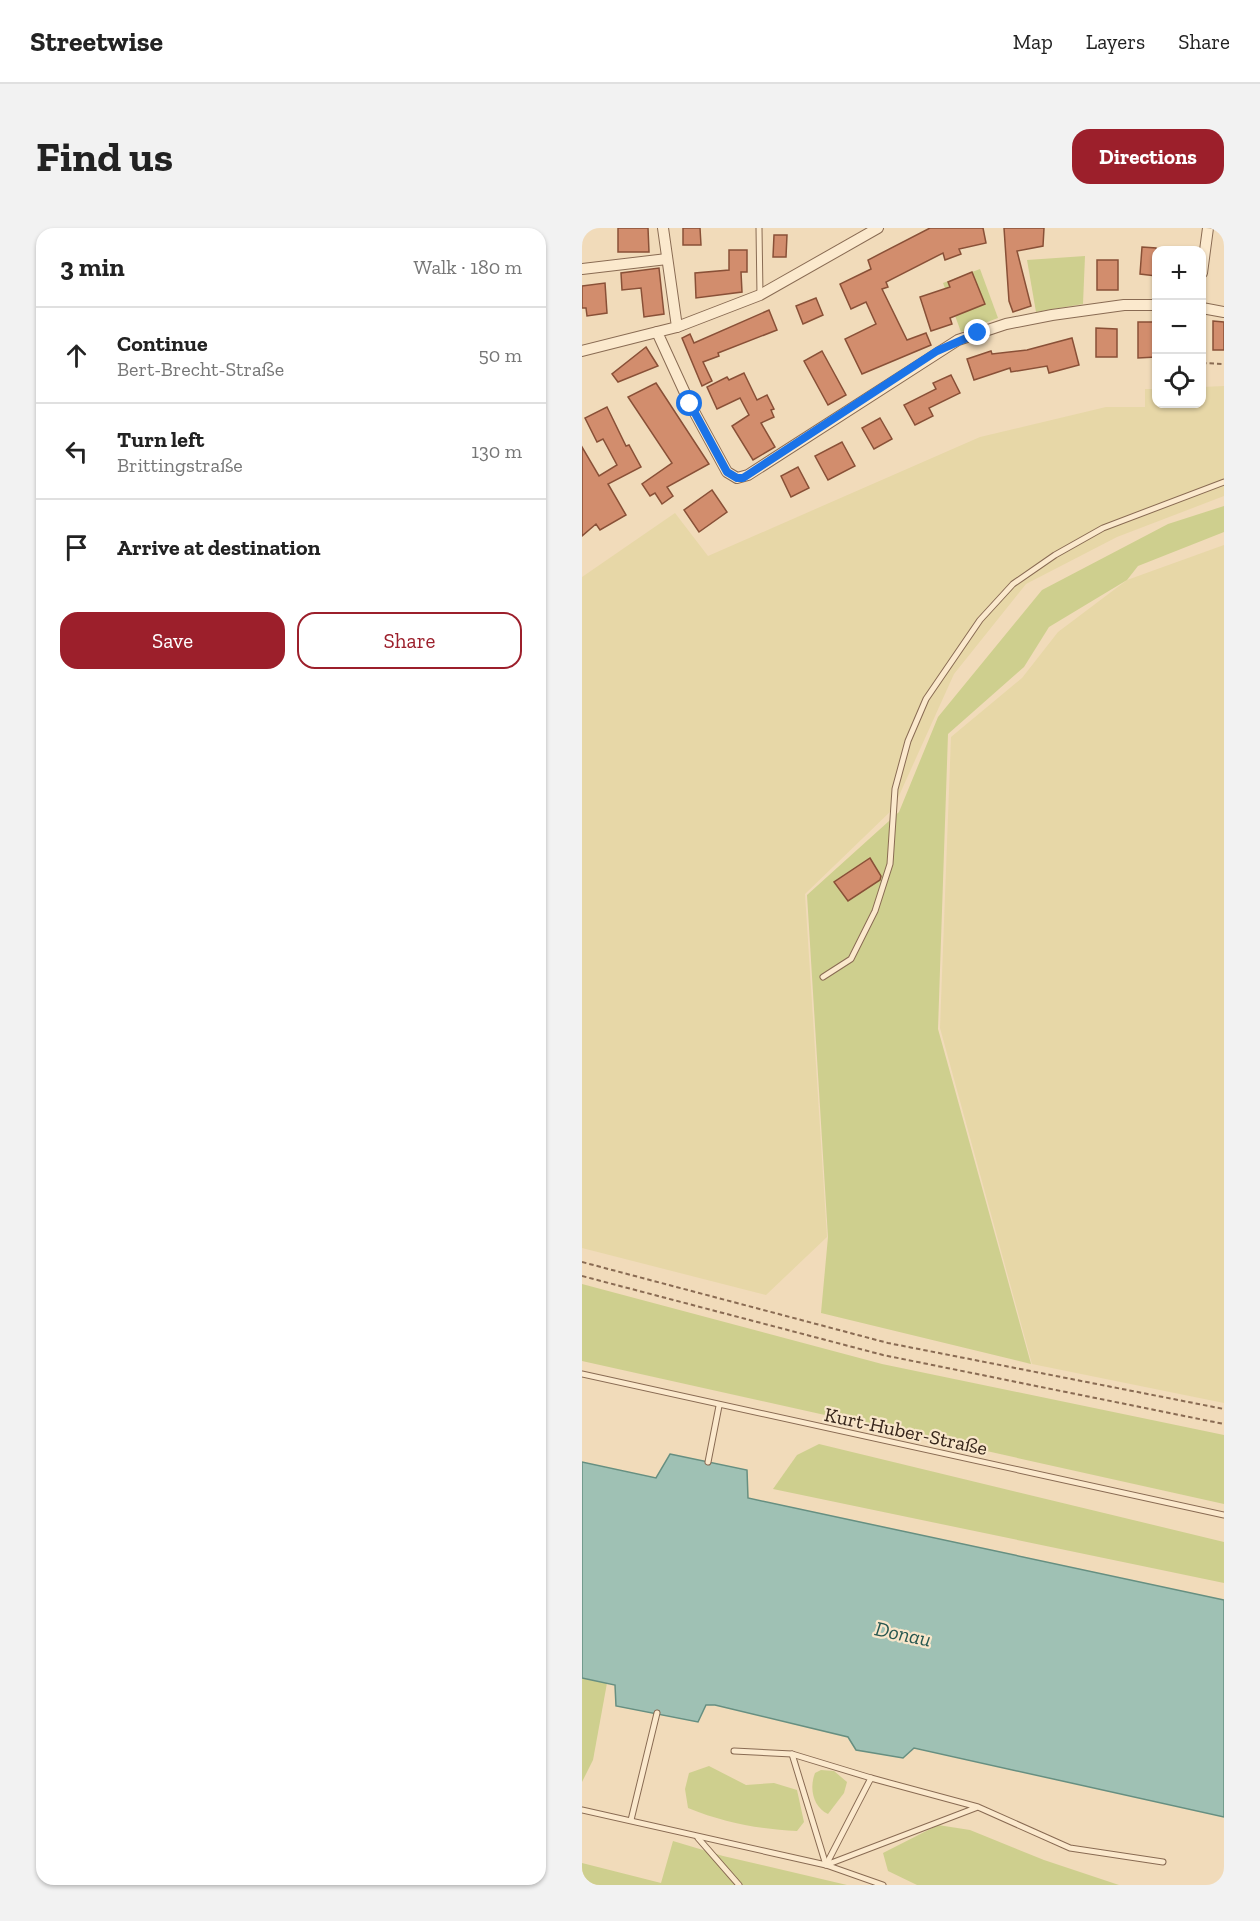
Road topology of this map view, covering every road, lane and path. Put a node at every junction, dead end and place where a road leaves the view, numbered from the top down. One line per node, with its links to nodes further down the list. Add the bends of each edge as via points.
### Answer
1 (663, 228): 6 (street)
2 (759, 228): 8 (lane)
3 (878, 228): 8 (street)
4 (1208, 228): 5 (street)
5 (1206, 246)
6 (667, 259): 7 (street); 12 (street)
7 (582, 270)
8 (760, 295): 12 (street)
9 (1152, 305): 13 (street, via 1124,304 1052,315 1006,324 958,340 748,475 737,478 727,472)
10 (1206, 309): 11 (street)
11 (1224, 312)
12 (677, 327): 13 (street)
13 (657, 332): 14 (street)
14 (582, 351)
15 (1206, 363): 16 (path)
16 (1224, 364)
17 (1224, 482): 18 (lane, via 1103,528 1055,555 1013,584 980,620 926,699 909,741 896,789 890,864 875,911 851,959)
18 (823, 977)
19 (582, 1262): 23 (path, via 888,1343)
20 (582, 1276): 24 (path, via 883,1355)
21 (582, 1374): 22 (lane, Kurt-Huber-Straße)
22 (719, 1406): 25 (lane); 26 (lane, Kurt-Huber-Straße)
23 (1224, 1409)
24 (1224, 1424)
25 (708, 1462)
26 (1224, 1515)
27 (657, 1713): 33 (lane)
28 (734, 1751): 29 (lane)
29 (792, 1754): 30 (lane); 36 (lane)
30 (871, 1778): 31 (lane); 36 (lane)
31 (978, 1807): 35 (lane, via 1070,1848); 36 (lane)
32 (582, 1810): 33 (lane)
33 (631, 1820): 34 (lane)
34 (698, 1838): 36 (lane); 37 (lane)
35 (1163, 1862)
36 (826, 1865): 38 (lane)
37 (739, 1885)
38 (883, 1885)

